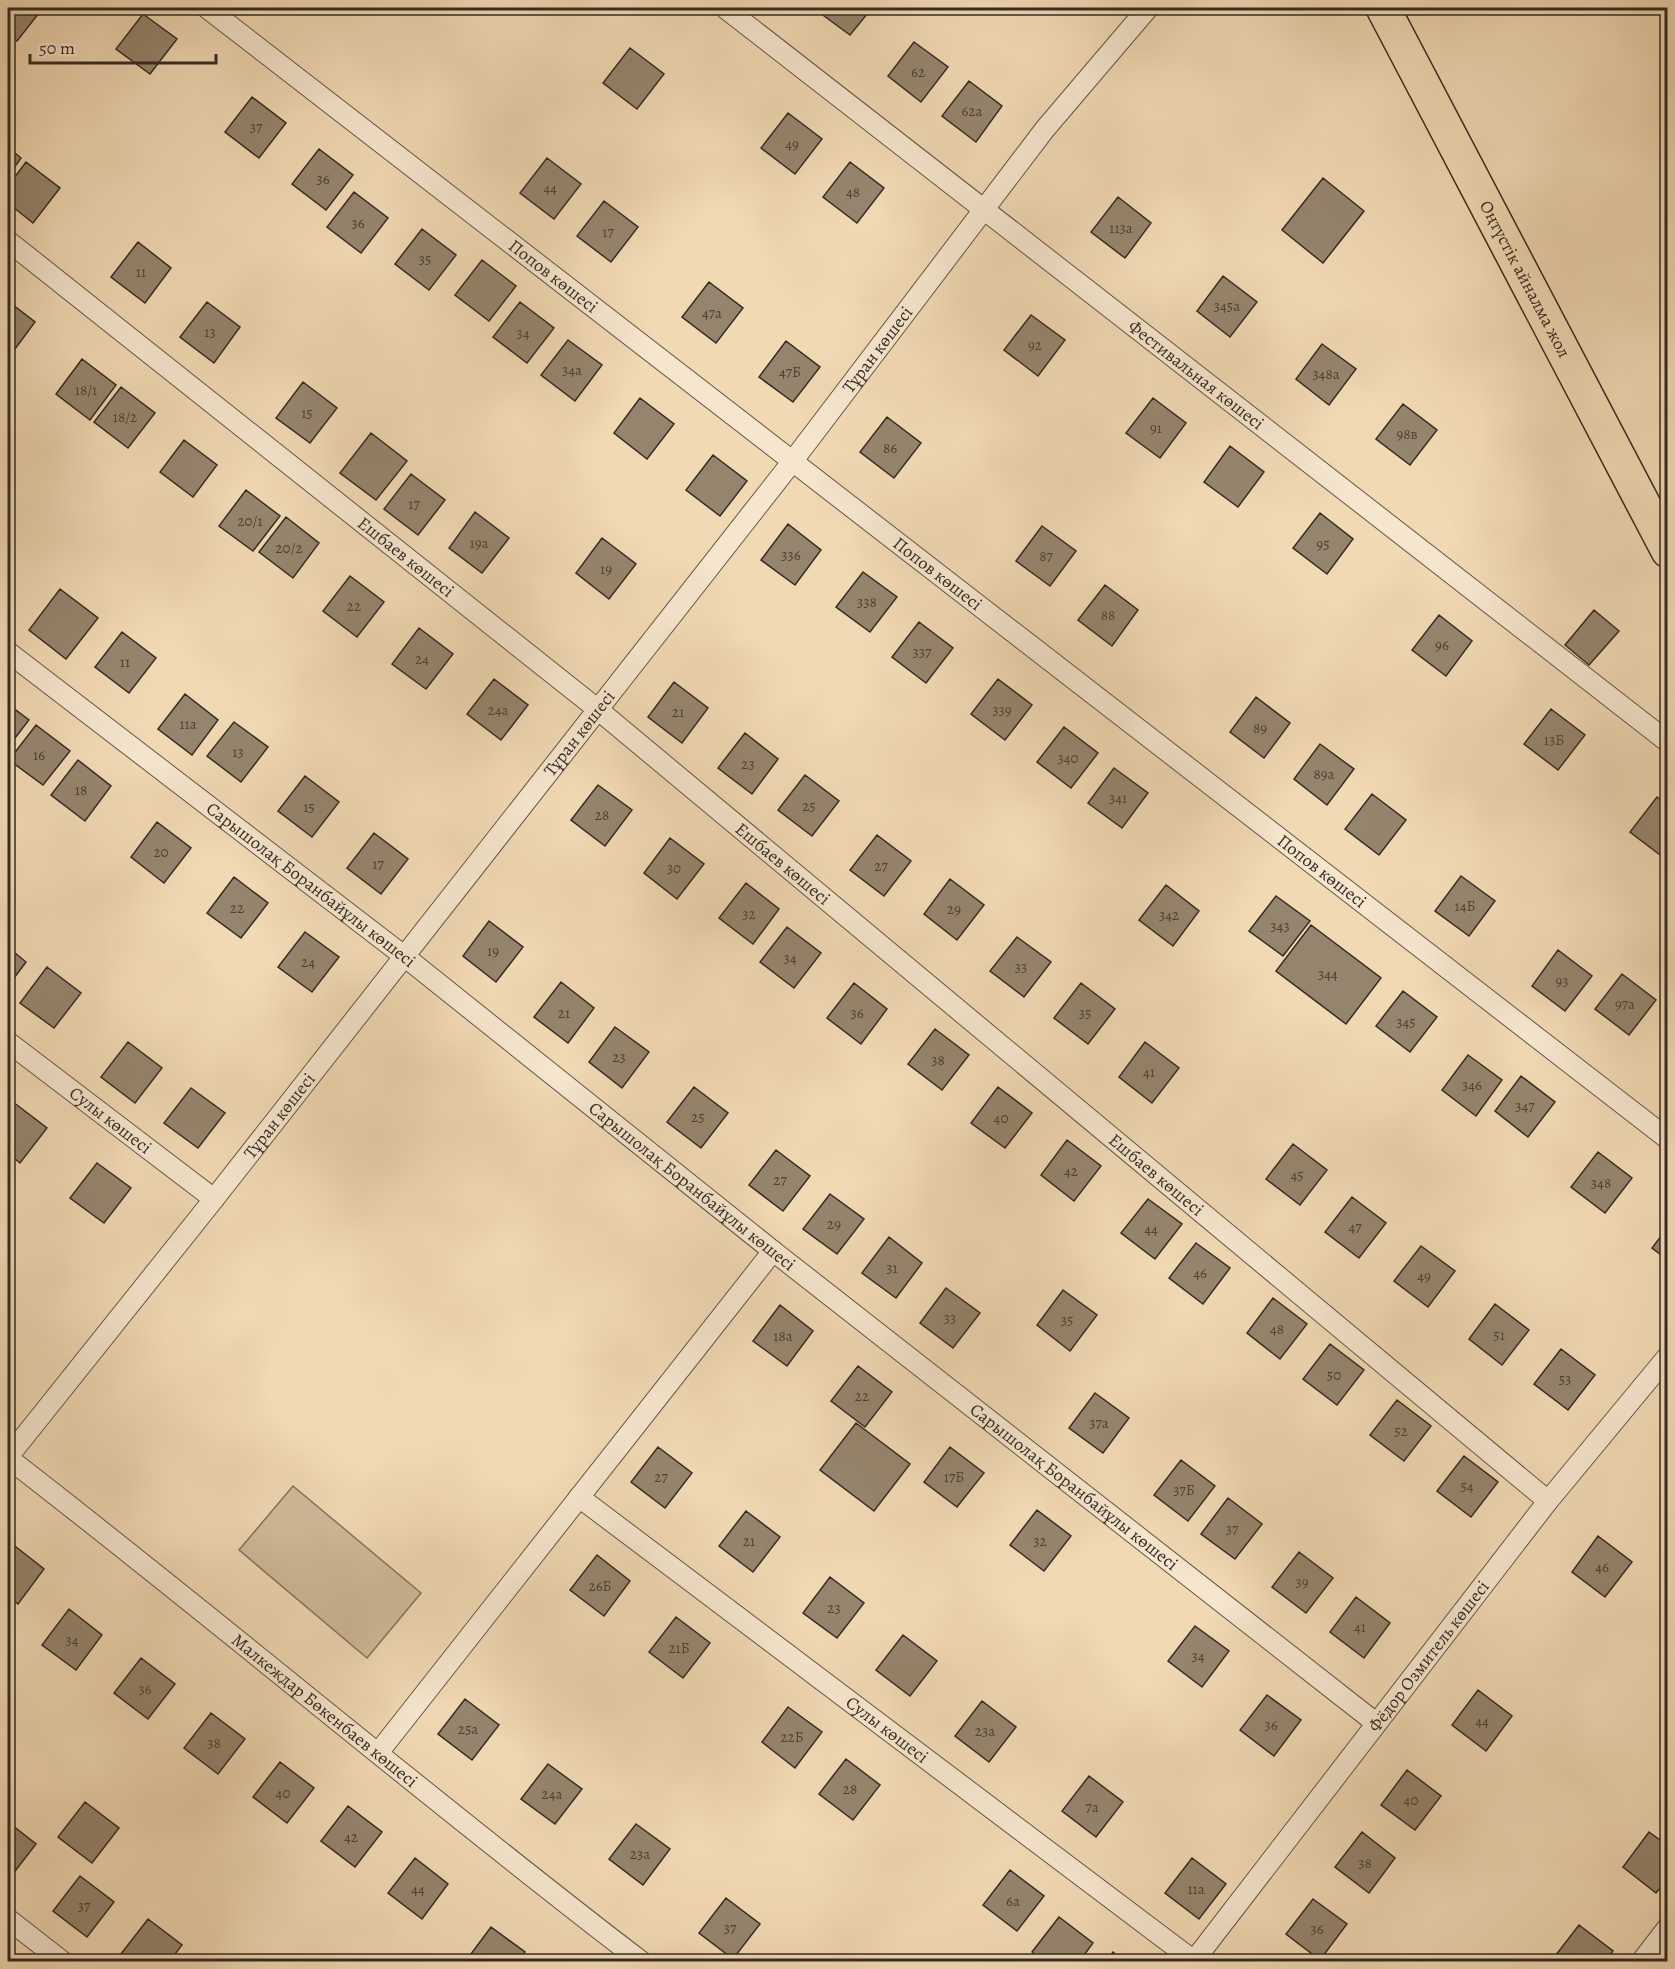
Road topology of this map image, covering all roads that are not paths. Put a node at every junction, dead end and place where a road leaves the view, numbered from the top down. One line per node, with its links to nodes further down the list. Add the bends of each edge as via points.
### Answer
1 (207, 8): 7 (street, Попов көшесі)
2 (725, 8): 5 (street, Фестивальная көшесі)
3 (1148, 8): 5 (street, Тұран көшесі, via 1073,94)
4 (1383, 8): 8 (highway, Оңтүстік айналма жол)
5 (982, 209): 7 (street, Тұран көшесі); 11 (street, Фестивальная көшесі)
6 (8, 241): 10 (street, Ешбаев көшесі)
7 (792, 462): 10 (street, Тұран көшесі); 14 (street, Попов көшесі)
8 (1668, 551)
9 (8, 652): 12 (street, Сарышолақ Боранбайұлы көшесі)
10 (596, 708): 12 (street, Тұран көшесі); 20 (street, Ешбаев көшесі)
11 (1668, 742)
12 (404, 956): 15 (street, Тұран көшесі); 16 (street, Сарышолақ Боранбайұлы көшесі)
13 (8, 1042): 15 (street, Сулы көшесі)
14 (1668, 1139)
15 (214, 1199): 18 (street, Тұран көшесі)
16 (773, 1251): 19 (street); 21 (street, Сарышолақ Боранбайұлы көшесі)
17 (1668, 1356): 20 (street, Фёдор Озмитель көшесі)
18 (8, 1458): 22 (street, Малкеждар Бөкенбаев көшесі)
19 (579, 1497): 22 (street); 25 (street, Сулы көшесі)
20 (1548, 1501): 21 (street, Фёдор Озмитель көшесі)
21 (1376, 1723): 25 (street, Фёдор Озмитель көшесі)
22 (378, 1753): 27 (street, Малкеждар Бөкенбаев көшесі)
23 (8, 1919): 26 (street)
24 (1668, 1928): 28 (street)
25 (1193, 1961)
26 (63, 1962)
27 (642, 1962)
28 (1641, 1962)

